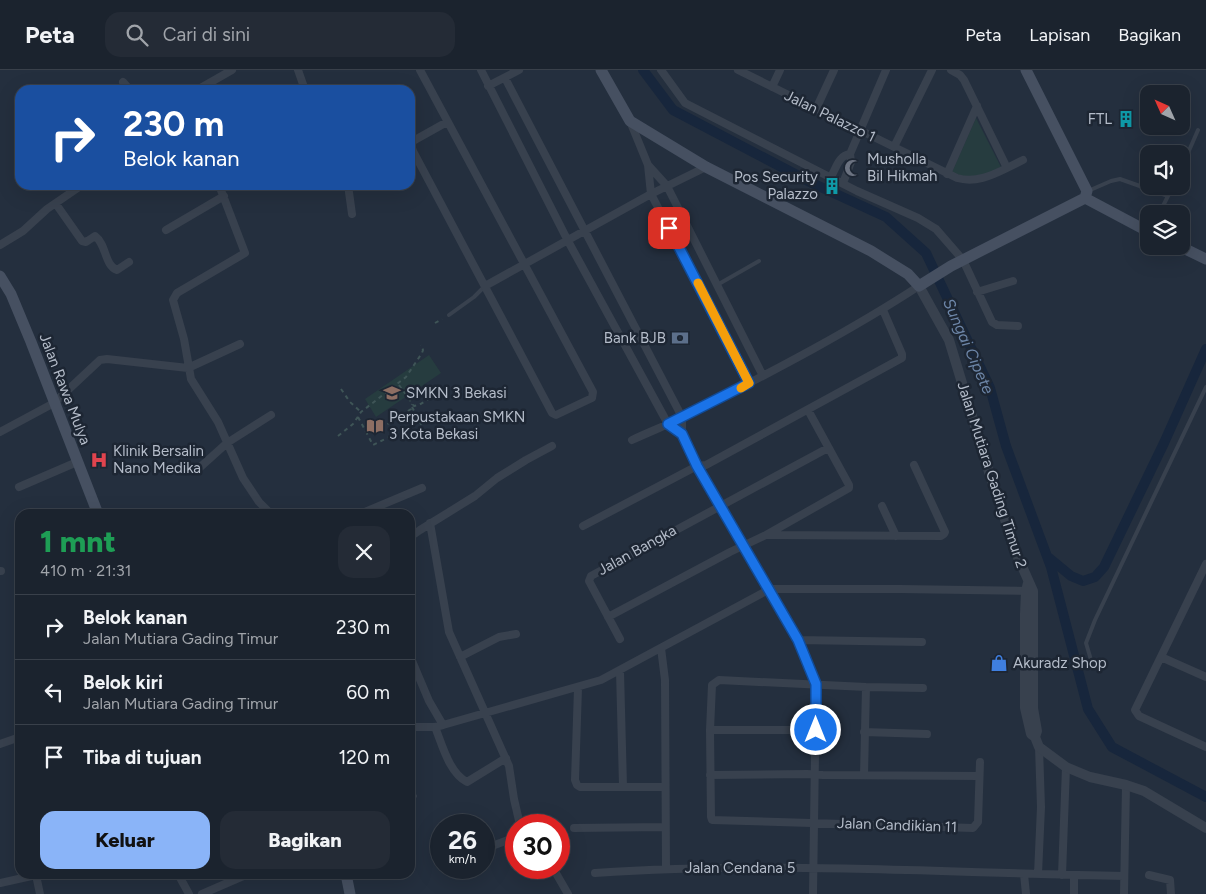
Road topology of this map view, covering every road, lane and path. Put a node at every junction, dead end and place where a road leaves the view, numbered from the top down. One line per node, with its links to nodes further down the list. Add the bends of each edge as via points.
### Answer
1 (232, 70): 18 (street)
2 (298, 70): 19 (street)
3 (420, 70): 25 (street)
4 (481, 70): 20 (street)
5 (519, 70): 15 (street)
6 (601, 70): 24 (main road)
7 (661, 70): 38 (street, via 685,103)
8 (738, 70): 21 (street, Jalan Palazzo 1)
9 (780, 70): 21 (street)
10 (834, 70): 23 (street)
11 (886, 70): 27 (street)
12 (932, 70): 29 (street)
13 (951, 70): 22 (street, via 964,80)
14 (1026, 70): 45 (main road)
15 (505, 78): 20 (street); 53 (street)
16 (122, 82): 17 (street)
17 (125, 85)
18 (213, 85)
19 (303, 85)
20 (488, 86): 54 (street)
21 (772, 88): 23 (street, Jalan Palazzo 1)
22 (977, 106): 36 (street); 37 (street)
23 (816, 109): 27 (street, Jalan Palazzo 1)
24 (630, 121): 34 (street); 35 (main road)
25 (447, 122): 28 (street); 61 (street)
26 (1198, 130): 30 (lane)
27 (860, 131): 29 (street, Jalan Palazzo 1); 32 (street)
28 (415, 140)
29 (894, 147): 37 (street, Jalan Palazzo 1)
30 (1190, 148)
31 (415, 153): 66 (street)
32 (850, 154): 38 (street, via 841,157); 39 (street, via 851,162)
33 (1023, 160): 36 (street, Jalan Palazzo 1)
34 (648, 165): 40 (street); 44 (street)
35 (706, 167): 40 (street); 64 (main road, via 871,251)
36 (1007, 168): 37 (street, Jalan Palazzo 1, via 994,175 971,180)
37 (947, 174)
38 (832, 177): 39 (street)
39 (842, 183): 58 (street, via 936,229)
40 (667, 186): 44 (street); 65 (street)
41 (75, 190): 48 (street)
42 (221, 190): 46 (street)
43 (349, 190): 50 (street)
44 (651, 194): 53 (street); 78 (street)
45 (1086, 195): 47 (lane, via 1120,179); 51 (main road); 58 (main road)
46 (224, 196): 52 (street); 76 (street, via 245,253 177,293 173,300)
47 (1168, 196): 49 (lane)
48 (56, 204): 55 (street); 60 (street, via 82,241 98,237 112,268 117,270)
49 (1164, 205)
50 (352, 214)
51 (1140, 227)
52 (166, 230)
53 (584, 232): 54 (street); 89 (street)
54 (568, 241): 61 (street); 90 (street)
55 (0, 245)
56 (1190, 251): 57 (main road)
57 (1206, 259)
58 (963, 260): 64 (main road); 67 (street)
59 (759, 261): 65 (lane)
60 (129, 262)
61 (525, 264): 66 (street); 66 (street, via 594,392 592,398 556,415 552,413)
62 (0, 276): 83 (main road, Jalan Rawa Mulya, via 19,312)
63 (1013, 282): 67 (street)
64 (922, 284): 68 (street); 117 (street, Jalan Mutiara Gading Timur 2, via 949,340)
65 (717, 285): 77 (street)
66 (485, 286): 69 (lane)
67 (977, 292): 71 (street, via 992,322)
68 (883, 310): 77 (street); 85 (street, via 902,358)
69 (449, 315): 70 (path)
70 (435, 323)
71 (1018, 326)
72 (240, 344): 76 (street)
73 (421, 345): 75 (path, via 423,350)
74 (417, 354): 75 (path)
75 (419, 359): 79 (path)
76 (188, 368): 83 (street, via 100,360); 96 (street)
77 (763, 376): 78 (street)
78 (749, 383): 89 (street)
79 (399, 384): 84 (path); 86 (path)
80 (1206, 387): 127 (lane, via 1095,620 1086,643)
81 (341, 389): 86 (path)
82 (435, 396): 84 (path)
83 (54, 403): 92 (street); 99 (main road, Jalan Rawa Mulya)
84 (412, 405): 88 (path, via 388,424 391,436 373,445); 91 (path)
85 (808, 410): 98 (street); 101 (street, via 706,465)
86 (361, 412): 88 (path)
87 (271, 415): 96 (street)
88 (358, 416): 94 (path)
89 (682, 418): 90 (street); 93 (street)
90 (668, 424): 93 (street); 95 (street)
91 (422, 426)
92 (0, 432)
93 (682, 434): 101 (street)
94 (338, 436)
95 (632, 440)
96 (227, 442): 102 (street); 108 (street, via 243,478)
97 (552, 446): 110 (street, via 496,478 475,496)
98 (828, 448): 105 (street, Jalan Bangka); 113 (street, via 848,488)
99 (77, 462): 103 (street); 107 (main road, Jalan Rawa Mulya)
100 (914, 465): 114 (street, via 945,532 941,536)
101 (697, 466): 105 (street); 111 (street)
102 (197, 470)
103 (18, 487)
104 (422, 488): 109 (street)
105 (720, 505): 115 (street); 119 (street, Jalan Bangka, via 591,576 589,581)
106 (882, 506): 114 (street)
107 (96, 509)
108 (266, 509)
109 (372, 509)
110 (430, 524): 112 (street); 126 (street, via 449,632)
111 (583, 526)
112 (415, 534)
113 (766, 535): 114 (street); 115 (street)
114 (896, 536)
115 (743, 546): 118 (street); 119 (street)
116 (1206, 564): 125 (street)
117 (1029, 588): 118 (street); 144 (street, Jalan Mutiara Gading Timur 2, via 1033,708)
118 (770, 589): 122 (street); 124 (street)
119 (608, 617): 121 (street, Jalan Bangka)
120 (516, 634): 126 (street, via 499,638)
121 (620, 639)
122 (798, 640): 123 (street); 131 (street)
123 (922, 642)
124 (661, 648): 129 (street); 155 (street, via 665,680)
125 (1160, 657): 130 (street); 145 (street, via 1137,714)
126 (460, 658): 135 (street)
127 (1091, 660)
128 (415, 668): 136 (street)
129 (620, 671): 133 (street); 154 (street)
130 (1206, 677)
131 (816, 684): 132 (street); 138 (street, via 719,680 712,685); 139 (street)
132 (866, 687): 134 (street); 140 (street)
133 (578, 688): 135 (street); 154 (street, via 577,784 580,787)
134 (923, 688)
135 (485, 712): 136 (street); 146 (street)
136 (439, 726): 137 (street); 146 (street, via 444,752 467,782)
137 (415, 728)
138 (710, 730): 139 (street); 149 (street)
139 (816, 730): 150 (street)
140 (864, 732): 141 (street); 151 (street)
141 (927, 734)
142 (15, 739): 143 (street)
143 (0, 744)
144 (1039, 747): 148 (street); 165 (street)
145 (1206, 747)
146 (506, 758): 156 (street)
147 (980, 762): 152 (street, Jalan Candikian 11)
148 (1066, 767): 153 (street, via 1090,777); 166 (street)
149 (710, 775): 150 (street); 157 (street, via 712,820)
150 (815, 775): 151 (street); 157 (street)
151 (864, 775): 152 (street)
152 (979, 776): 157 (street, Jalan Candikian 11, via 978,822 973,828)
153 (1126, 785): 160 (street, via 1151,795); 168 (street)
154 (623, 786): 155 (street)
155 (665, 787): 158 (street)
156 (517, 814)
157 (814, 822): 162 (street)
158 (665, 827): 159 (street); 161 (street)
159 (574, 828)
160 (1206, 828)
161 (666, 868): 162 (street, Jalan Cendana 5); 163 (street, Jalan Cendana 5)
162 (814, 869): 164 (street, Jalan Cendana 5); 182 (street)
163 (595, 873)
164 (1024, 874): 165 (street, Jalan Cendana 5); 183 (street)
165 (1038, 874): 166 (street, Jalan Cendana 5)
166 (1062, 875): 167 (street, Jalan Cendana 5)
167 (1074, 875): 168 (street, Jalan Cendana 5); 184 (street)
168 (1124, 876): 185 (street)
169 (1149, 876): 186 (street, via 1170,879)
170 (18, 879): 176 (street)
171 (37, 879): 177 (street)
172 (181, 879): 178 (street)
173 (236, 879): 179 (street)
174 (347, 879): 180 (main road)
175 (559, 879): 181 (street)
176 (0, 882)
177 (40, 894)
178 (189, 894)
179 (202, 894)
180 (350, 894)
181 (568, 894)
182 (813, 894)
183 (1026, 894)
184 (1074, 894)
185 (1124, 894)
186 (1171, 894)

